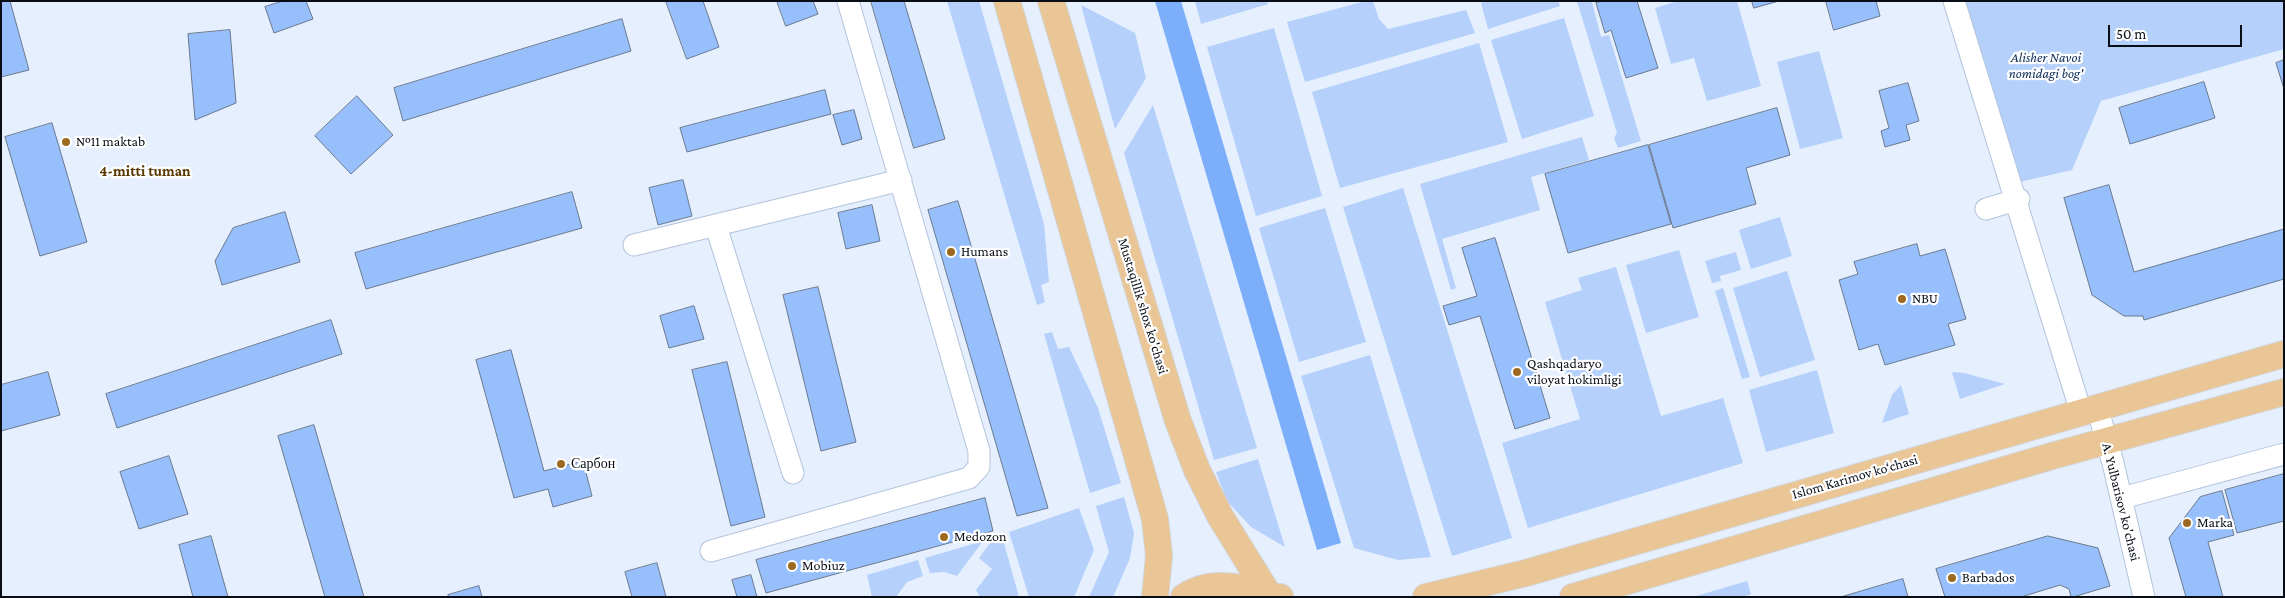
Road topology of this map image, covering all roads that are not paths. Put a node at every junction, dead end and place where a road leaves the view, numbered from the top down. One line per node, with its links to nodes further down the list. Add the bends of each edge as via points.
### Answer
1 (848, 1): 5 (street)
2 (1007, 1): 18 (main road, via 1155,519 1159,556)
3 (1051, 1): 20 (main road, Mustaqillik shox ko'chasi, via 1178,421 1220,516)
4 (1954, 1): 6 (street, A. Yulbarisov ko'chasi)
5 (901, 180): 8 (street); 17 (street, via 979,451 979,467 969,478)
6 (2018, 199): 7 (street); 12 (street, A. Yulbarisov ko'chasi)
7 (1986, 208)
8 (716, 226): 9 (street); 15 (street)
9 (634, 245)
10 (2284, 354): 12 (main road, Islom Karimov ko‘chasi)
11 (2284, 392): 13 (main road)
12 (2089, 410): 13 (street, A. Yulbarisov ko'chasi); 22 (main road, Islom Karimov ko‘chasi, via 1526,573)
13 (2107, 441): 16 (street, A. Yulbarisov ko'chasi); 23 (main road)
14 (2284, 454): 16 (street)
15 (792, 473)
16 (2122, 498): 24 (street, A. Yulbarisov ko'chasi)
17 (710, 551)
18 (1155, 597)
19 (1184, 597): 20 (main road, via 1216,586 1244,587)
20 (1270, 597): 21 (main road)
21 (1280, 597)
22 (1426, 597)
23 (1573, 597)
24 (2144, 597)

